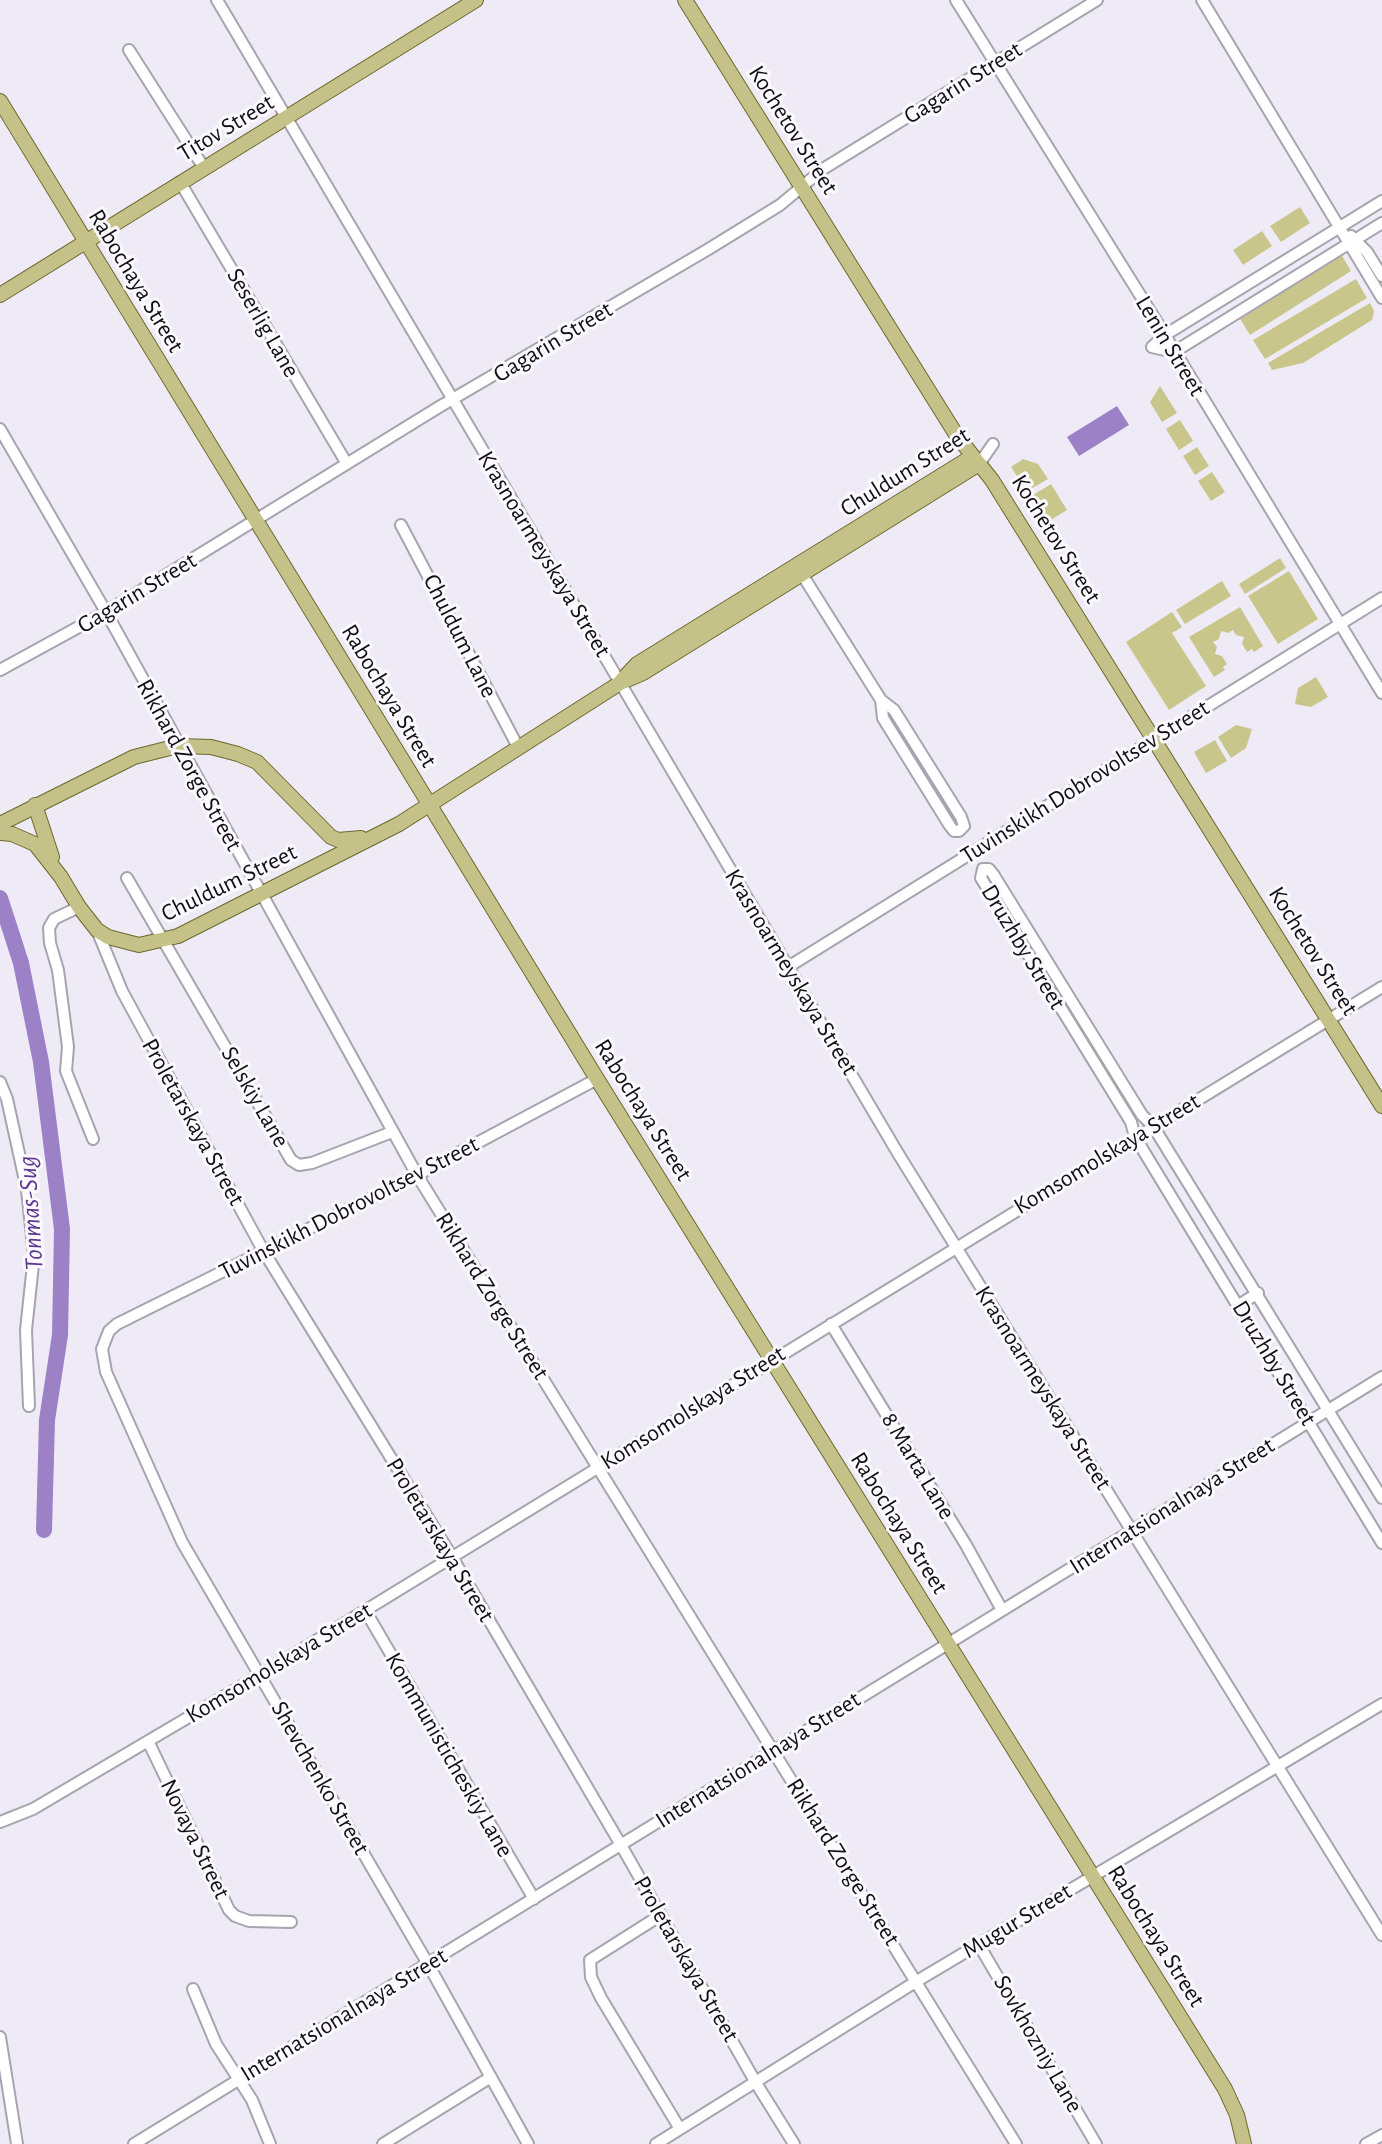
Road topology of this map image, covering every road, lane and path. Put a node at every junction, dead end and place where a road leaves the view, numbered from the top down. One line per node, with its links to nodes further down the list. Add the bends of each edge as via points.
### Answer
1 (217, 0): 10 (street, Krasnoarmeyskaya Street)
2 (476, 0): 10 (main road, Titov Street)
3 (685, 0): 13 (main road, Kochetov Street)
4 (956, 0): 8 (street, Lenin Street)
5 (1097, 0): 8 (street, Gagarin Street)
6 (1202, 0): 16 (street)
7 (129, 50): 11 (street)
8 (996, 63): 13 (street, Gagarin Street, via 823,169); 22 (street, Lenin Street)
9 (0, 101): 17 (main road, Rabochaya Street)
10 (286, 117): 11 (main road, Titov Street); 24 (street, Krasnoarmeyskaya Street)
11 (204, 168): 12 (main road, Titov Street)
12 (180, 182): 17 (main road, Titov Street); 27 (street, Seserlig Lane)
13 (801, 187): 24 (street, Gagarin Street, via 716,244); 26 (main road, Kochetov Street, via 957,436)
14 (1382, 201): 16 (street)
15 (1382, 223): 18 (street)
16 (1340, 227): 18 (street); 22 (street)
17 (86, 242): 20 (main road, Titov Street); 28 (main road, Rabochaya Street)
18 (1352, 242): 19 (street); 21 (street); 23 (street)
19 (1382, 276)
20 (0, 295)
21 (1382, 298)
22 (1165, 335): 23 (street, Lenin Street); 23 (street, via 1152,347)
23 (1174, 352): 33 (street, Lenin Street)
24 (453, 400): 27 (street, Gagarin Street); 35 (street, Krasnoarmeyskaya Street)
25 (0, 429): 32 (street, Rikhard Zorge Street)
26 (976, 460): 30 (main road, Chuldum Street); 38 (main road, Kochetov Street)
27 (347, 464): 28 (street, Gagarin Street)
28 (256, 520): 32 (street, Gagarin Street); 42 (main road, Rabochaya Street)
29 (401, 525): 40 (street, Chuldum Lane)
30 (799, 570): 35 (main road, Chuldum Street); 37 (street)
31 (1382, 598): 33 (street, Tuvinskikh Dobrovoltsev Street)
32 (106, 612): 34 (street, Gagarin Street); 39 (street, Rikhard Zorge Street)
33 (1339, 624): 36 (street, Lenin Street); 38 (street, Tuvinskikh Dobrovoltsev Street)
34 (0, 670)
35 (620, 683): 40 (main road, Chuldum Street); 56 (street, Krasnoarmeyskaya Street)
36 (1382, 693)
37 (880, 700): 37 (street, via 883,718 950,826 959,831 964,826 961,817 894,710)
38 (1154, 740): 56 (street, Tuvinskikh Dobrovoltsev Street); 58 (main road, Kochetov Street)
39 (178, 746): 41 (main road, Chuldum Street, via 134,757); 46 (main road, Chuldum Street, via 211,747 257,762); 50 (street, Rikhard Zorge Street)
40 (518, 747): 42 (main road, Chuldum Street)
41 (35, 805): 43 (main road, Chuldum Street); 48 (main road)
42 (430, 805): 45 (main road, Chuldum Street); 59 (main road, Rabochaya Street)
43 (0, 824)
44 (0, 833): 48 (main road, Chuldum Street, via 35,844)
45 (378, 835): 46 (main road, Chuldum Street, via 351,840); 47 (main road, Chuldum Street)
46 (331, 837): 47 (main road)
47 (328, 858): 50 (main road, Chuldum Street)
48 (61, 877): 51 (main road, Chuldum Street)
49 (127, 878): 53 (street)
50 (260, 894): 53 (main road, Chuldum Street); 63 (street, Rikhard Zorge Street)
51 (79, 907): 52 (main road, Chuldum Street); 65 (street, via 54,919 49,928 68,1047 66,1071)
52 (97, 930): 53 (main road, Chuldum Street, via 129,944); 68 (street, Proletarskaya Street, via 122,991)
53 (164, 941): 63 (street, Selskiy Lane, via 291,1160 298,1165 312,1163)
54 (1035, 943): 55 (street); 55 (street, Druzhby Street, via 992,872 983,869 981,878); 62 (street, Druzhby Street, via 1142,1115)
55 (1024, 949): 64 (street, Druzhby Street, via 1131,1122)
56 (788, 967): 67 (street, Krasnoarmeyskaya Street)
57 (1382, 987): 58 (street, Komsomolskaya Street)
58 (1329, 1020): 61 (main road, Kochetov Street); 62 (street, Komsomolskaya Street)
59 (597, 1079): 66 (street, Tuvinskikh Dobrovoltsev Street); 73 (main road, Rabochaya Street)
60 (0, 1082): 75 (street, via 27,1190 34,1255 26,1334)
61 (1382, 1106)
62 (1154, 1126): 64 (street, Komsomolskaya Street); 69 (street, Druzhby Street)
63 (392, 1132): 66 (street, Rikhard Zorge Street)
64 (1135, 1137): 67 (street, Komsomolskaya Street); 70 (street, Druzhby Street)
65 (93, 1139)
66 (417, 1175): 68 (street, Tuvinskikh Dobrovoltsev Street); 78 (street, Rikhard Zorge Street)
67 (955, 1247): 71 (street, Komsomolskaya Street); 80 (street, Krasnoarmeyskaya Street)
68 (264, 1252): 72 (street, Tuvinskikh Dobrovoltsev Street, via 117,1324); 82 (street, Proletarskaya Street)
69 (1258, 1293): 70 (street); 76 (street, Druzhby Street)
70 (1239, 1305): 77 (street, Druzhby Street)
71 (831, 1324): 73 (street, Komsomolskaya Street); 84 (street, 8 Marta Lane)
72 (104, 1339): 86 (street, Shevchenko Street, via 102,1358 106,1372 182,1542)
73 (772, 1360): 78 (street, Komsomolskaya Street); 85 (main road, Rabochaya Street)
74 (1382, 1377): 76 (street, Internatsionalnaya Street)
75 (29, 1406)
76 (1328, 1410): 77 (street, Internatsionalnaya Street); 79 (street, Druzhby Street)
77 (1309, 1421): 80 (street, Internatsionalnaya Street); 81 (street, Druzhby Street)
78 (598, 1466): 82 (street, Komsomolskaya Street); 89 (street, Rikhard Zorge Street)
79 (1382, 1498)
80 (1133, 1530): 84 (street, Internatsionalnaya Street); 90 (street, Krasnoarmeyskaya Street)
81 (1382, 1543)
82 (452, 1557): 83 (street, Komsomolskaya Street); 92 (street, Proletarskaya Street)
83 (365, 1610): 86 (street, Komsomolskaya Street); 94 (street, Kommunisticheskiy Lane)
84 (1002, 1610): 85 (street, Internatsionalnaya Street)
85 (948, 1644): 89 (street, Internatsionalnaya Street); 93 (main road, Rabochaya Street)
86 (260, 1675): 88 (street, Komsomolskaya Street); 99 (street, Shevchenko Street)
87 (1382, 1704): 90 (street, Mugur Street)
88 (148, 1742): 91 (street, Komsomolskaya Street, via 33,1809); 96 (street, Novaya Street, via 229,1910 249,1922)
89 (773, 1750): 92 (street, Internatsionalnaya Street); 100 (street, Rikhard Zorge Street)
90 (1279, 1766): 93 (street, Mugur Street); 97 (street, Krasnoarmeyskaya Street)
91 (0, 1822)
92 (621, 1845): 94 (street, Internatsionalnaya Street); 95 (street, Proletarskaya Street)
93 (1091, 1876): 98 (street, Mugur Street); 117 (main road, Rabochaya Street, via 1225,2089)
94 (534, 1899): 99 (street, Internatsionalnaya Street)
95 (662, 1915): 105 (street, Proletarskaya Street); 107 (street, via 594,1955 590,1960 591,1977)
96 (291, 1922)
97 (1382, 1935)
98 (979, 1945): 100 (street, Mugur Street); 116 (street, Sovkhozniy Lane)
99 (428, 1964): 103 (street, Shevchenko Street); 104 (street, Internatsionalnaya Street)
100 (917, 1982): 105 (street, Mugur Street); 115 (street, Rikhard Zorge Street)
101 (193, 1989): 104 (street, via 216,2044)
102 (0, 2037): 108 (street)
103 (491, 2077): 111 (street); 112 (street, Shevchenko Street)
104 (238, 2080): 109 (street, Internatsionalnaya Street); 110 (street, via 252,2100)
105 (756, 2083): 107 (street, Mugur Street); 114 (street, Proletarskaya Street)
106 (1382, 2135): 118 (street)
107 (677, 2136): 113 (street, Mugur Street)
108 (17, 2144)
109 (134, 2144)
110 (270, 2144)
111 (383, 2144)
112 (528, 2144)
113 (656, 2144)
114 (794, 2144)
115 (1016, 2144)
116 (1096, 2144)
117 (1244, 2144)
118 (1366, 2144)

